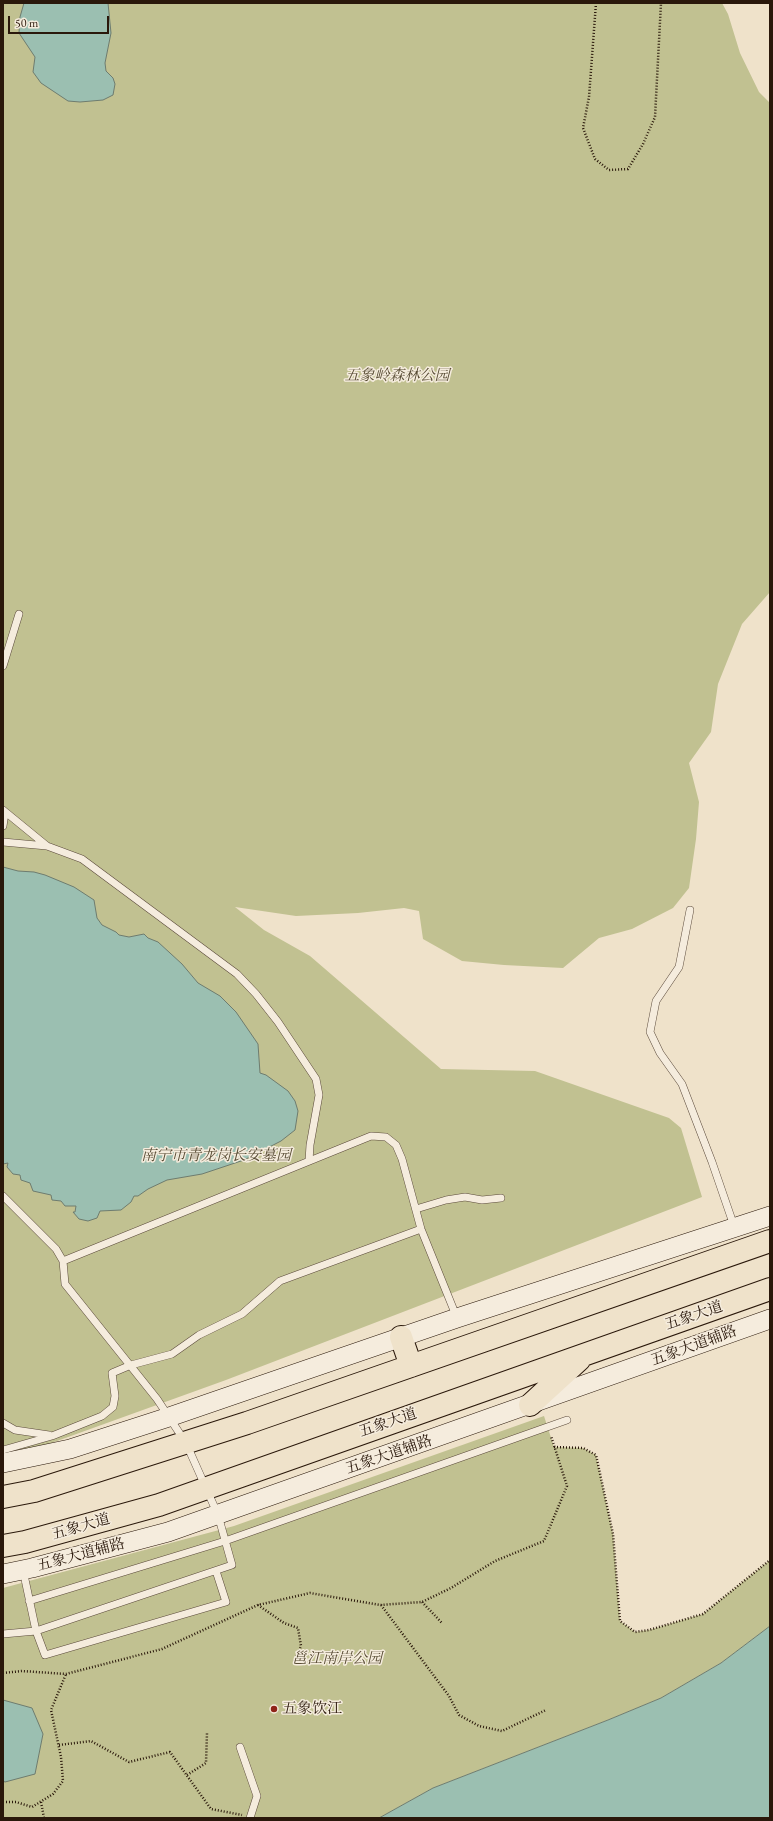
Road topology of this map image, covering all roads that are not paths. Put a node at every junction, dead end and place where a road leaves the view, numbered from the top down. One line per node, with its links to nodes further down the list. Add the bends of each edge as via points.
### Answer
1 (19, 614): 2 (lane)
2 (3, 666)
3 (4, 812): 4 (lane); 6 (lane)
4 (3, 826)
5 (3, 842): 6 (lane)
6 (48, 846): 8 (lane, via 82,859 237,974 256,994 316,1079 319,1095)
7 (690, 910): 13 (lane, via 679,967 656,1001 650,1032 660,1053 682,1084)
8 (309, 1161): 11 (lane, via 371,1136 386,1137 396,1145 402,1159); 16 (lane)
9 (3, 1196): 16 (lane, via 56,1249)
10 (501, 1198): 11 (lane, via 482,1200 465,1197)
11 (416, 1209): 14 (lane)
12 (770, 1216): 13 (street)
13 (734, 1228): 18 (street)
14 (421, 1229): 18 (lane); 22 (lane, via 280,1281 242,1314 199,1335 172,1354)
15 (770, 1241): 23 (main road)
16 (63, 1261): 22 (lane, via 65,1284)
17 (770, 1289): 21 (main road, 五象大道)
18 (457, 1318): 20 (street)
19 (770, 1319): 24 (street, 五象大道辅路)
20 (401, 1338): 23 (main road); 25 (street)
21 (585, 1354): 24 (main road); 32 (main road, 五象大道)
22 (131, 1365): 25 (lane); 28 (lane, via 112,1373 115,1396 113,1407 102,1416)
23 (411, 1366): 29 (main road)
24 (530, 1405): 34 (street, 五象大道辅路)
25 (169, 1418): 29 (lane); 31 (street, via 70,1449)
26 (567, 1420): 35 (lane)
27 (3, 1423): 28 (lane, via 16,1430)
28 (52, 1436): 30 (lane)
29 (186, 1443): 32 (lane); 33 (main road, via 34,1491)
30 (3, 1450)
31 (3, 1463)
32 (206, 1488): 34 (lane); 36 (main road, 五象大道, via 159,1505)
33 (3, 1497)
34 (218, 1515): 35 (lane); 37 (street, 五象大道辅路, via 168,1532)
35 (225, 1541): 38 (lane, via 232,1565); 40 (lane)
36 (3, 1546)
37 (23, 1570): 39 (street, 五象大道辅路); 40 (lane)
38 (216, 1571): 41 (lane); 41 (lane, via 226,1602 45,1655)
39 (3, 1574)
40 (29, 1601): 41 (lane)
41 (36, 1631): 42 (lane)
42 (3, 1634)
43 (240, 1747): 44 (lane, via 256,1796)
44 (250, 1818)

